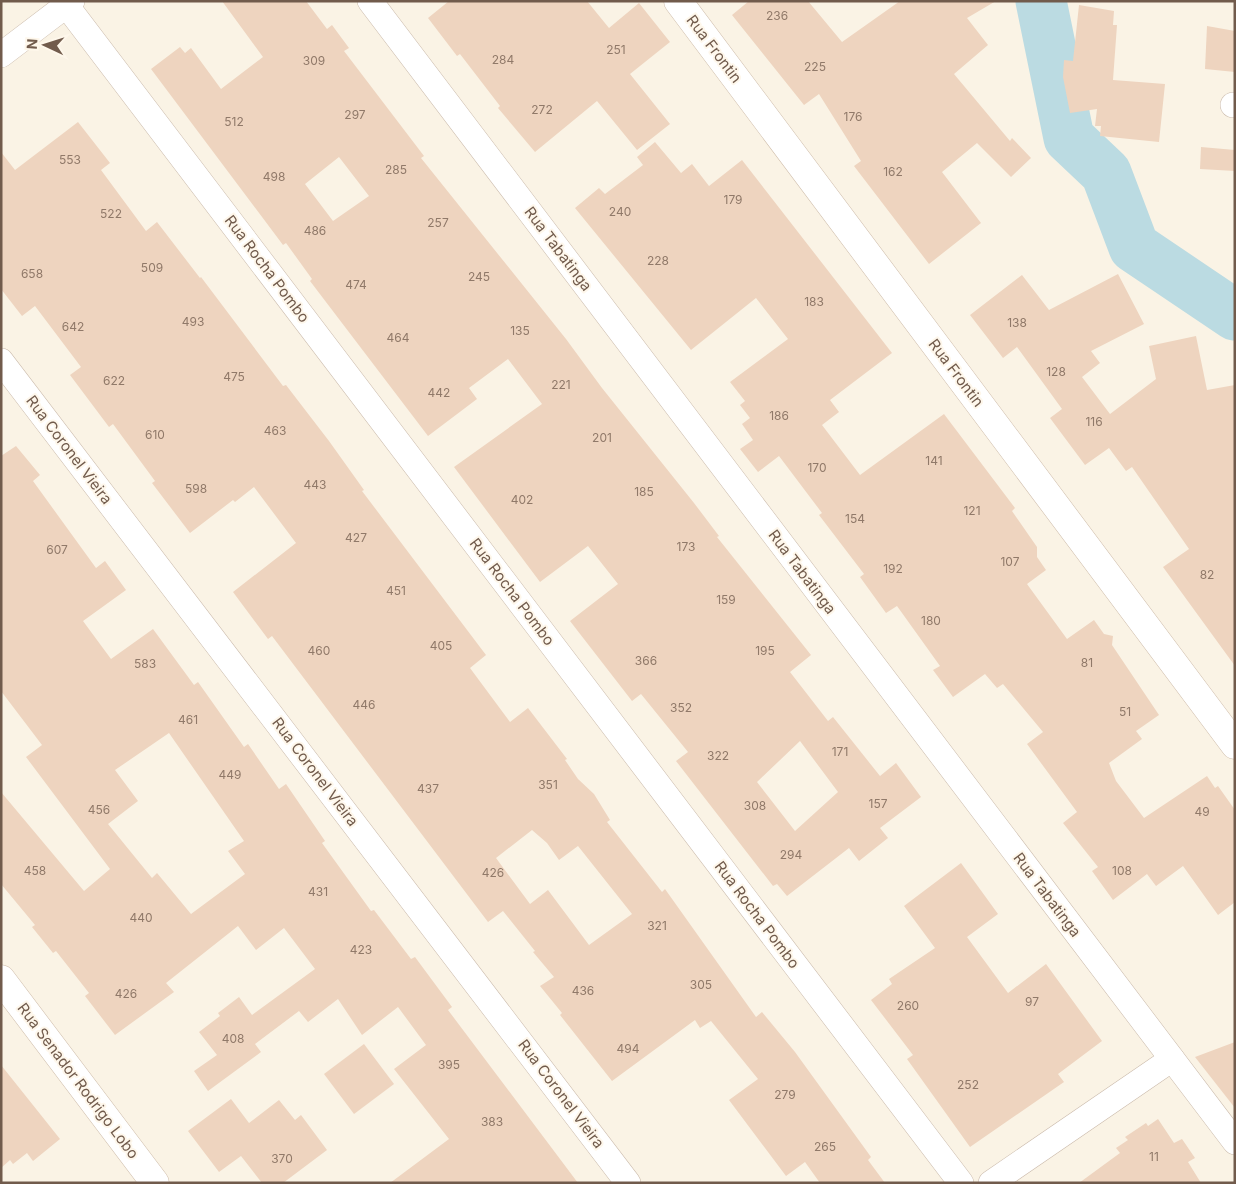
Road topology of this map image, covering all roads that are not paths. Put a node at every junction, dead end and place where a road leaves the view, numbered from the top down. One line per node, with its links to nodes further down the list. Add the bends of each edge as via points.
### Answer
1 (370, 1): 8 (street, Rua Tabatinga)
2 (678, 1): 6 (street, Rua Frontin)
3 (67, 3): 4 (street); 12 (street, Rua Rocha Pombo)
4 (1, 55)
5 (1, 361): 11 (street, Rua Coronel Vieira)
6 (1235, 745)
7 (1, 979): 10 (street, Rua Senador Rodrigo Lobo)
8 (1172, 1059): 9 (street, Rua Tabatinga); 13 (street)
9 (1235, 1142)
10 (155, 1183)
11 (628, 1183)
12 (961, 1183)
13 (992, 1183)

